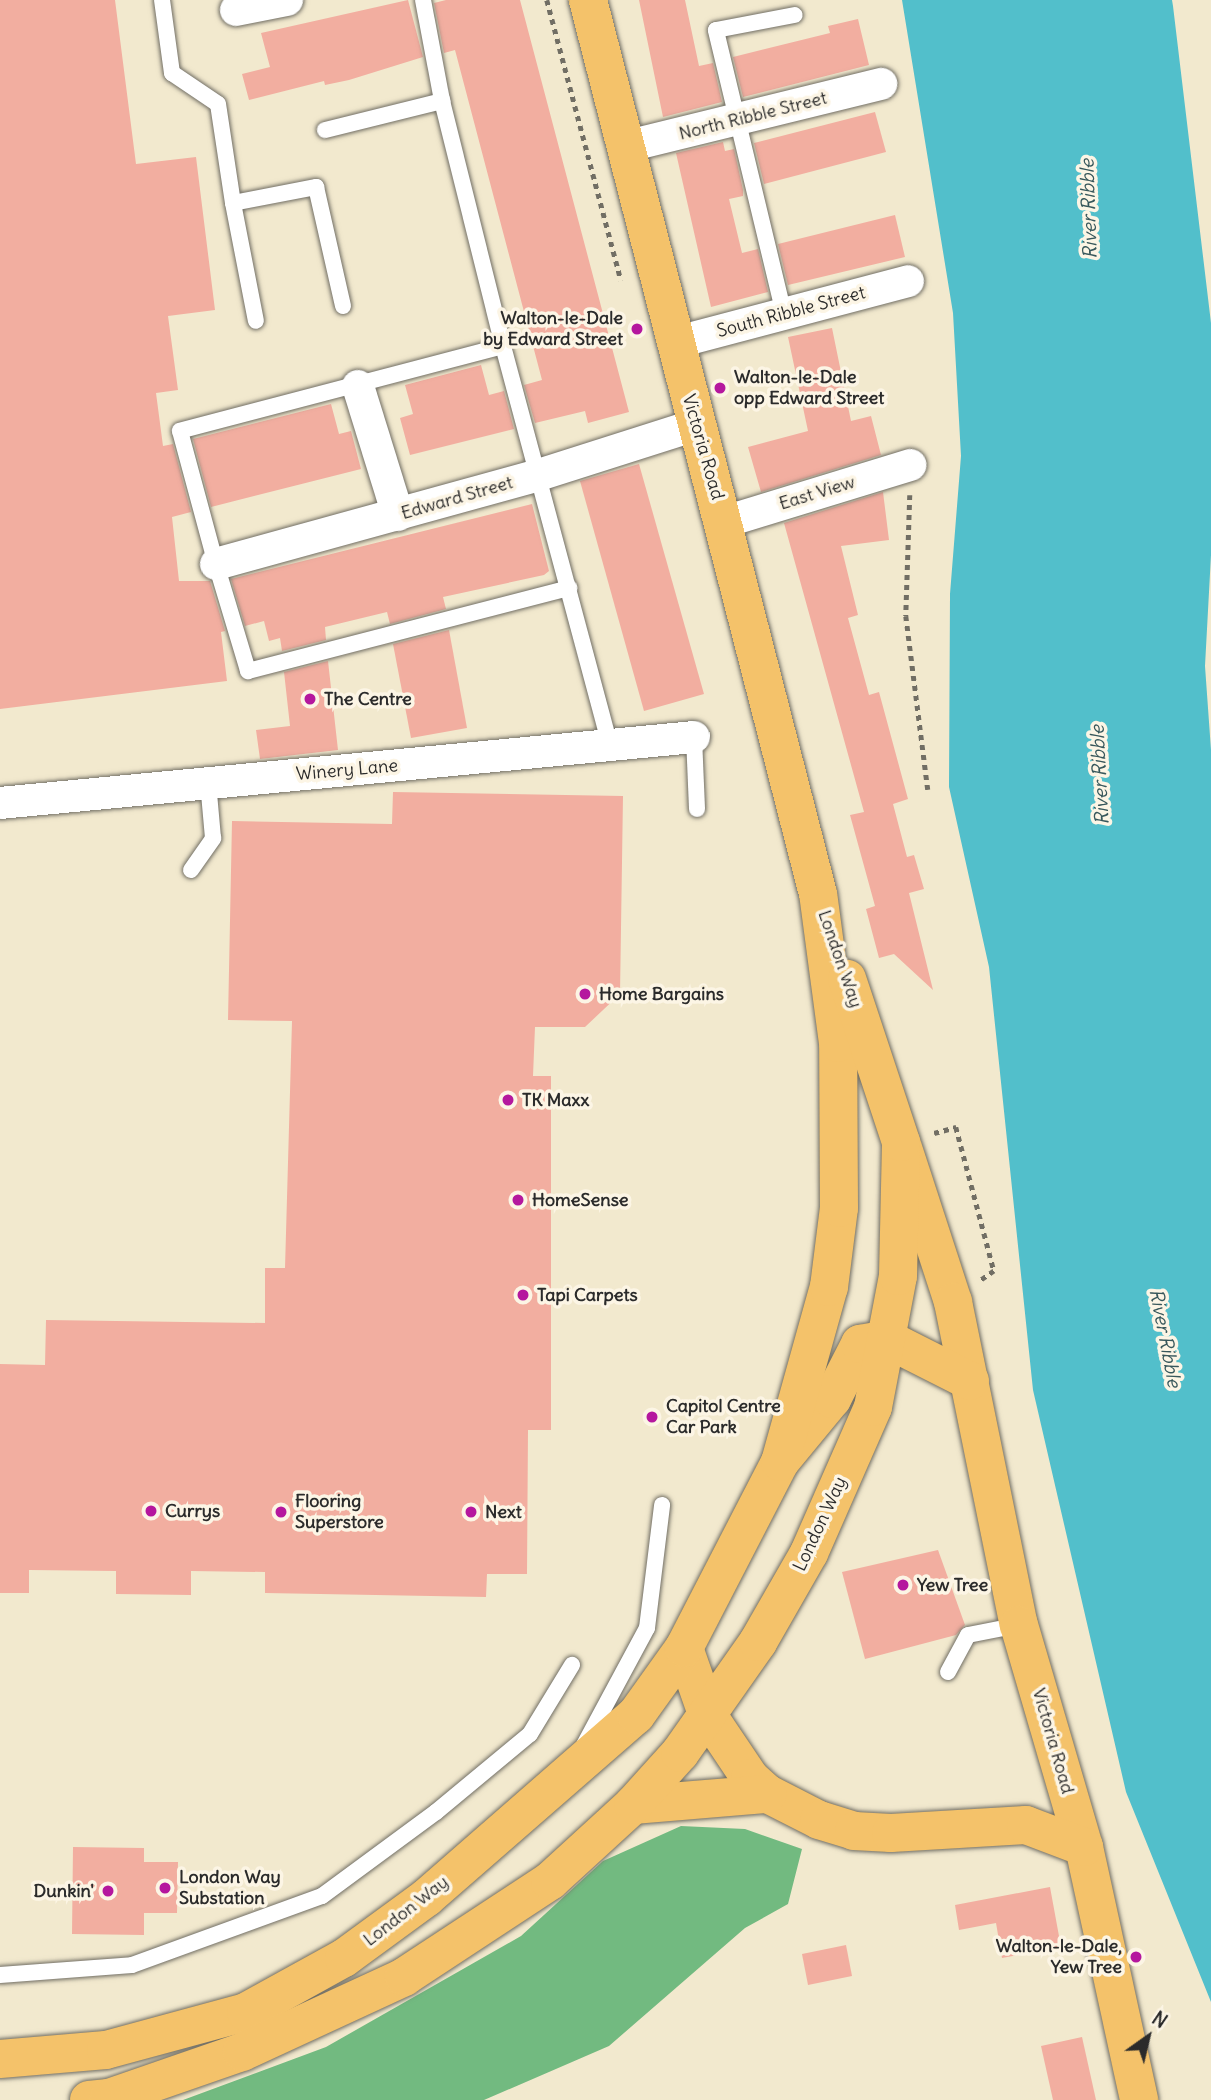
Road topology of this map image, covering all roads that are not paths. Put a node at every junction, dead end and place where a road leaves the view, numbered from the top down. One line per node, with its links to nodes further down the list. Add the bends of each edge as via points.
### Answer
1 (162, 0): 12 (lane, via 172,73 218,104)
2 (287, 0): 5 (street)
3 (423, 0): 8 (lane)
4 (588, 0): 11 (main road, Victoria Road)
5 (236, 10)
6 (795, 15): 9 (lane, via 716,30)
7 (881, 83): 9 (street, North Ribble Street)
8 (442, 101): 10 (lane); 18 (lane)
9 (737, 121): 11 (street, North Ribble Street); 15 (lane)
10 (325, 131)
11 (624, 147): 17 (main road, Victoria Road)
12 (233, 203): 14 (lane, via 316,187); 16 (lane)
13 (908, 281): 15 (street, South Ribble Street)
14 (343, 306)
15 (784, 314): 17 (street, South Ribble Street)
16 (256, 321)
17 (674, 343): 20 (main road, Victoria Road)
18 (503, 346): 19 (lane); 22 (lane)
19 (358, 386): 23 (street); 25 (lane, via 180,431)
20 (696, 425): 22 (street, Edward Street); 24 (main road, Victoria Road)
21 (910, 465): 24 (street, East View)
22 (539, 475): 23 (street, Edward Street); 26 (lane)
23 (398, 515): 25 (street, Edward Street)
24 (724, 522): 33 (main road, Victoria Road)
25 (216, 564): 26 (lane, via 248,671)
26 (569, 588): 28 (lane)
27 (694, 737): 28 (street, Winery Lane); 31 (lane)
28 (610, 746): 29 (street, Winery Lane)
29 (208, 782): 30 (street, Winery Lane); 32 (lane, via 213,838)
30 (0, 803)
31 (697, 808)
32 (191, 870)
33 (818, 894): 34 (main road, London Way); 37 (main road, London Way, via 838,1043 839,1208 829,1287)
34 (901, 1142): 35 (main road, London Way, via 900,1260); 36 (main road, Victoria Road, via 953,1302)
35 (887, 1339): 36 (main road); 37 (main road, via 860,1344 832,1399); 43 (main road, London Way, via 873,1407 809,1553 758,1642)
36 (970, 1381): 39 (main road, Victoria Road)
37 (780, 1462): 40 (main road, London Way)
38 (662, 1505): 45 (lane, via 647,1628)
39 (1018, 1625): 42 (lane, via 968,1635); 44 (main road, Victoria Road)
40 (684, 1648): 43 (main road); 45 (main road, London Way, via 636,1715)
41 (572, 1665): 50 (lane, via 530,1734 436,1812 322,1896 132,1965)
42 (948, 1672)
43 (706, 1714): 46 (main road, via 750,1778); 47 (main road, London Way, via 681,1753)
44 (1061, 1771): 48 (main road); 49 (main road, Victoria Road)
45 (569, 1776): 51 (main road, London Way, via 426,1898 344,1958 246,2012 106,2050)
46 (768, 1794): 47 (main road); 48 (main road, via 819,1820 854,1831)
47 (633, 1805): 52 (main road, London Way, via 550,1881 404,1977 242,2052 109,2098)
48 (1003, 1826): 49 (main road, via 1026,1825)
49 (1084, 1847): 53 (main road, Victoria Road)
50 (0, 1975)
51 (0, 2059)
52 (89, 2100)
53 (1139, 2100)

